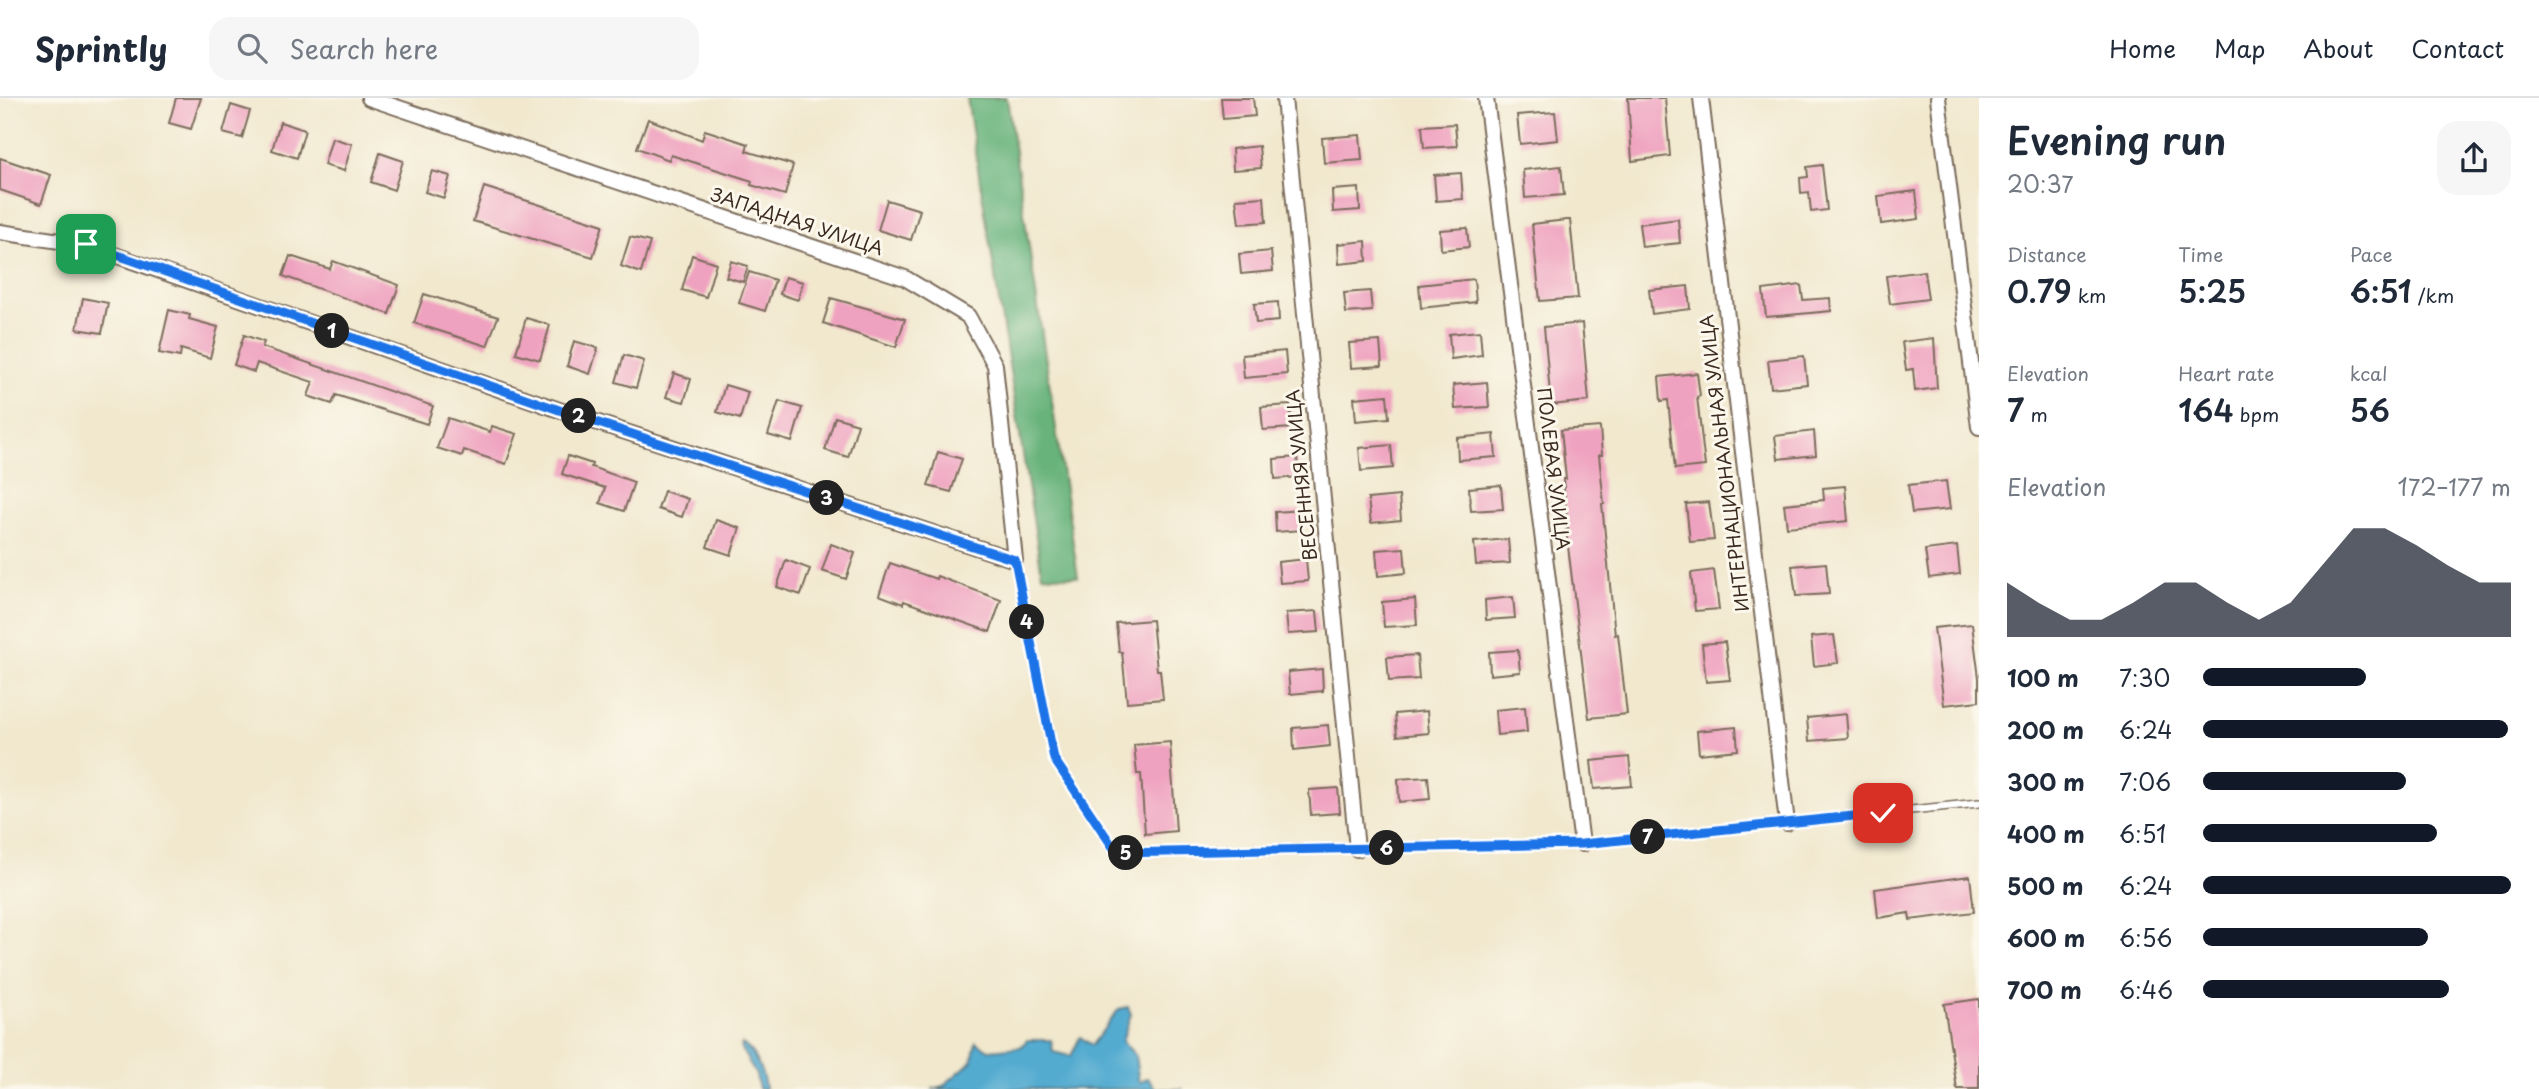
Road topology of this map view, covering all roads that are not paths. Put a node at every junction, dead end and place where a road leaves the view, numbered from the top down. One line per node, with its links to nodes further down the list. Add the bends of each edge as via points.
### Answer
1 (369, 98): 6 (street, ЗАПАДНАЯ УЛИЦА)
2 (1284, 98): 13 (street, ВЕСЕННЯЯ УЛИЦА)
3 (1486, 98): 12 (street, ПОЛЕВАЯ УЛИЦА)
4 (1701, 98): 11 (street, ИНТЕРНАЦИОНАЛЬНАЯ УЛИЦА)
5 (1938, 98): 8 (street)
6 (385, 100): 9 (street, ЗАПАДНАЯ УЛИЦА, via 905,278 968,316 995,365)
7 (0, 232): 9 (street, via 86,244 565,412)
8 (1979, 427)
9 (1015, 560): 13 (lane, via 1054,759 1117,853)
10 (1979, 803): 11 (lane)
11 (1787, 823): 12 (lane)
12 (1582, 844): 13 (lane)
13 (1357, 849)

